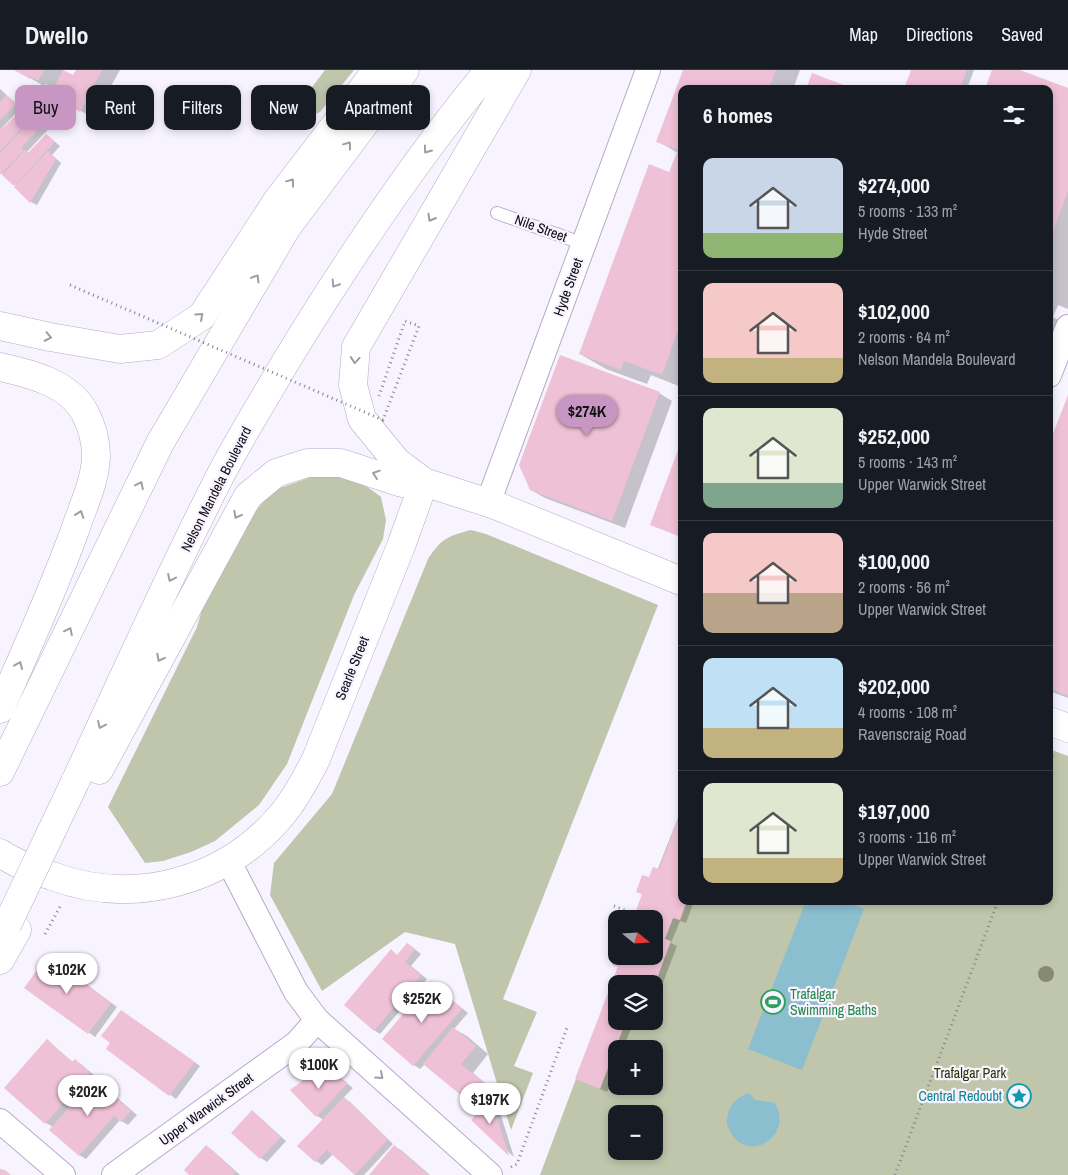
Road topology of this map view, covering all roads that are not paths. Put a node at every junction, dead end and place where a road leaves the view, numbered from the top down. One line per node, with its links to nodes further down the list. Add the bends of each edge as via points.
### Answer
1 (377, 70): 8 (main road, one-way to 1, via 120,349 158,345 202,316 277,201)
2 (404, 70): 18 (main road, one-way to 2, via 160,443 204,366 287,227)
3 (489, 70): 19 (main road, Nelson Mandela Boulevard, one-way to 19, via 453,113 396,192 306,329 220,476)
4 (517, 70): 12 (main road, one-way to 12, via 356,347 353,385 362,419 397,462)
5 (648, 70): 7 (street, Hyde Street)
6 (497, 213): 7 (lane, Nile Street)
7 (584, 244): 13 (street, Hyde Street)
8 (0, 326)
9 (1068, 327): 10 (street)
10 (1053, 366)
11 (0, 367): 15 (main road, one-way to 11, via 67,550 92,481 96,456 93,431 84,411 72,397 36,376)
12 (424, 482): 13 (main road); 19 (main road, one-way to 19, via 402,483 341,463 306,463 276,473 248,496); 21 (main road, Searle Street, via 303,786 281,817 258,839)
13 (488, 503): 14 (main road)
14 (678, 580)
15 (0, 709)
16 (1053, 722): 17 (main road)
17 (1068, 728)
18 (0, 772)
19 (81, 787): 22 (main road, Nelson Mandela Boulevard, bridge)
20 (0, 853): 21 (main road, Searle Street, via 15,863 72,884 110,890 139,890 184,881)
21 (228, 860): 24 (street, via 296,992)
22 (8, 932): 23 (main road, Nelson Mandela Boulevard)
23 (0, 960)
24 (318, 1020): 26 (street, one-way to 26); 28 (street, Upper Warwick Street, via 297,1043)
25 (0, 1121): 27 (street)
26 (497, 1173)
27 (63, 1175)
28 (114, 1175)

